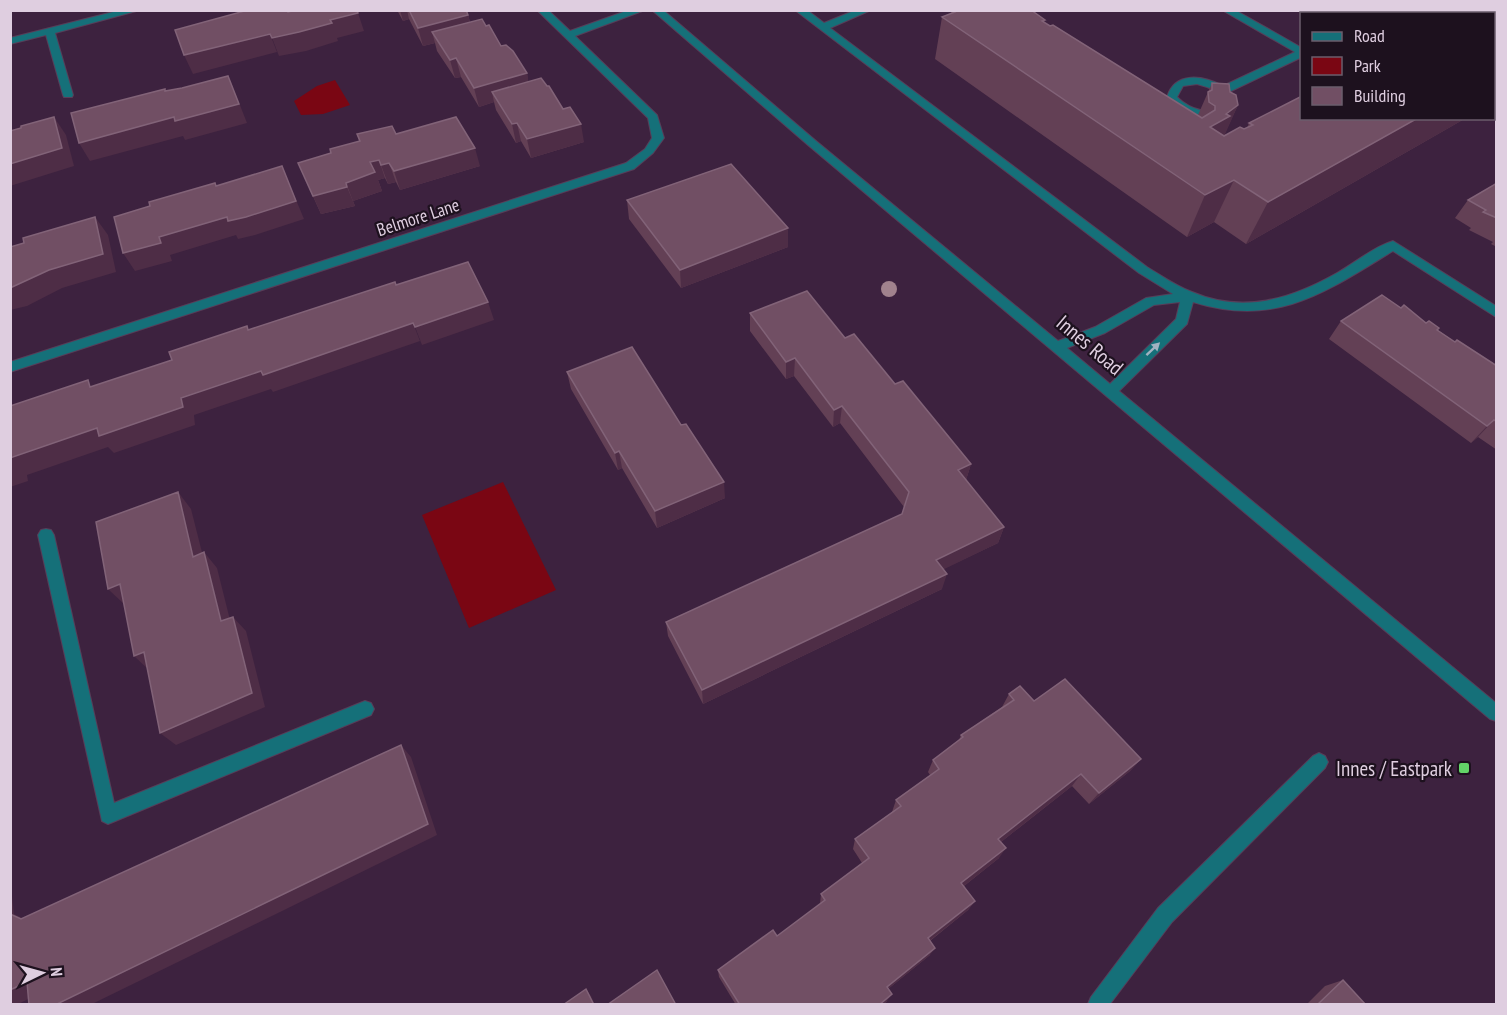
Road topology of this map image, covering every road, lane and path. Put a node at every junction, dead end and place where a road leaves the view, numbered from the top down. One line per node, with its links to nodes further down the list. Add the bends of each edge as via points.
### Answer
1 (135, 10): 9 (street)
2 (542, 10): 10 (street, Belmore Lane)
3 (640, 10): 10 (street)
4 (657, 10): 18 (street, Innes Road)
5 (800, 10): 8 (street)
6 (866, 10): 8 (street)
7 (1227, 10): 12 (street)
8 (823, 27): 16 (street, via 1143,270)
9 (50, 31): 11 (street); 15 (street)
10 (568, 35): 19 (street, Belmore Lane, via 653,117 658,138 650,151 630,166)
11 (10, 41)
12 (1300, 52)
13 (1300, 54): 14 (street)
14 (1222, 91): 14 (street, via 1229,101 1217,113 1189,111 1172,97 1174,87 1188,82 1207,83)
15 (68, 95)
16 (1188, 296): 17 (street, via 1234,308 1275,307 1308,296 1393,245); 18 (street, via 1151,301 1100,330); 20 (street, one-way to 16, via 1182,321)
17 (1497, 312)
18 (1058, 346): 20 (street, Innes Road)
19 (10, 367)
20 (1112, 390): 23 (street, Innes Road)
21 (46, 535): 22 (street, via 108,814)
22 (364, 709)
23 (1497, 713)
24 (1319, 762): 25 (street, via 1165,915)
25 (1098, 1005)

